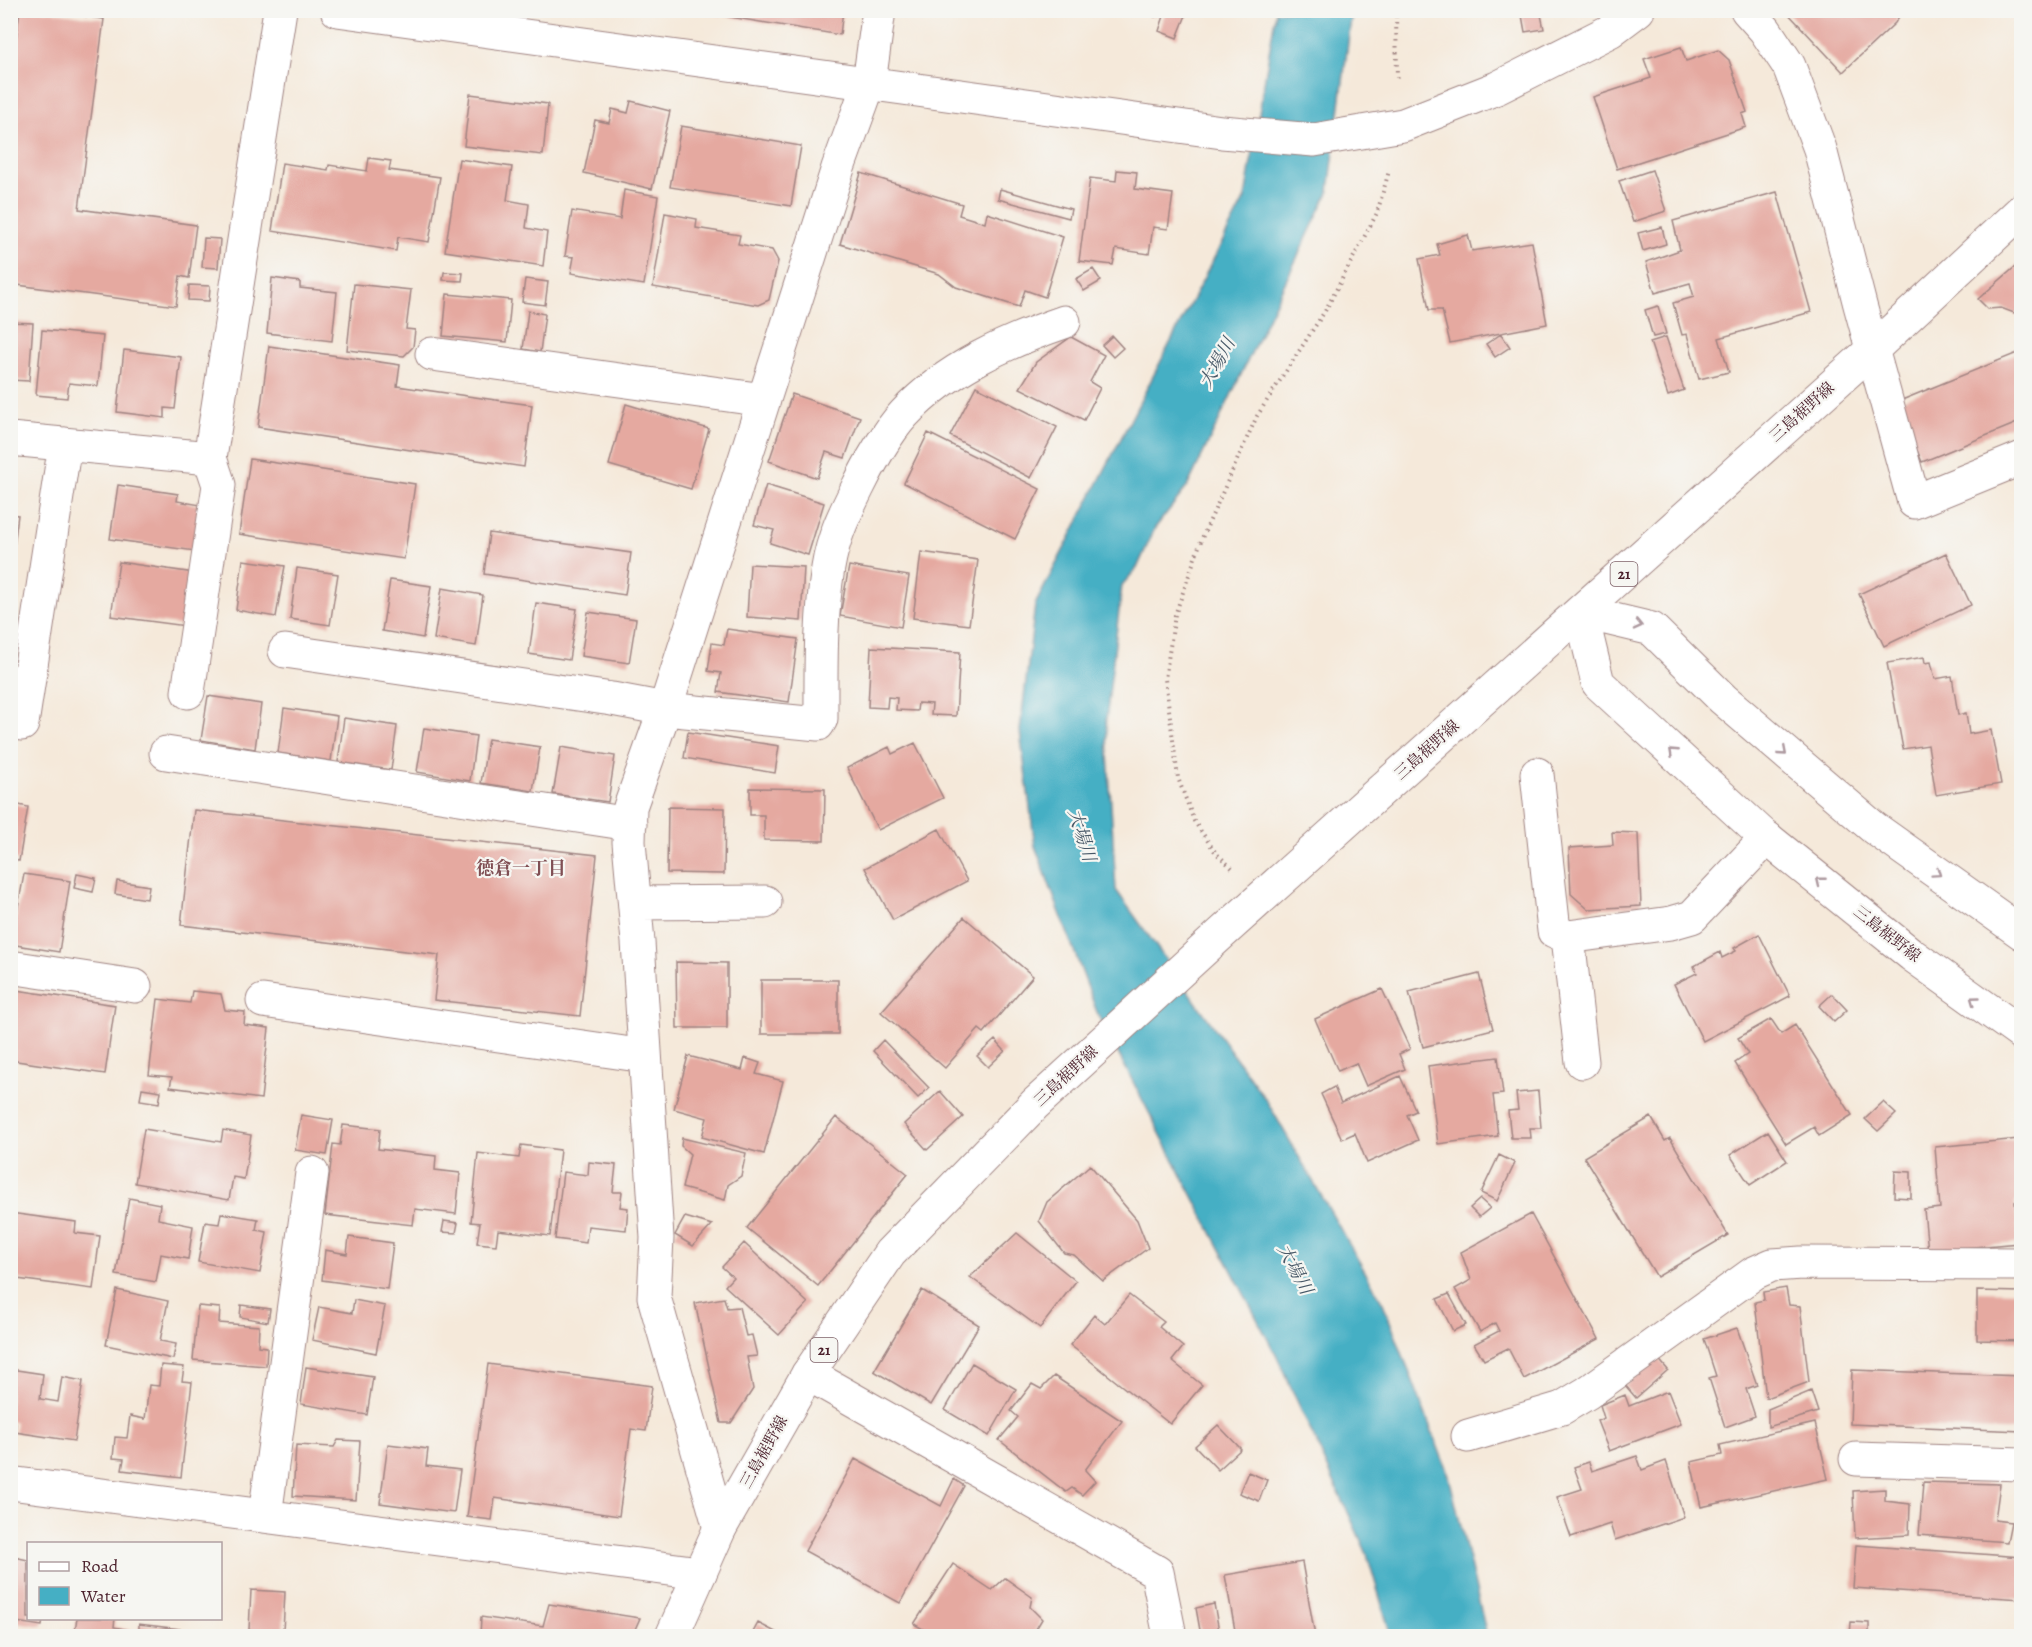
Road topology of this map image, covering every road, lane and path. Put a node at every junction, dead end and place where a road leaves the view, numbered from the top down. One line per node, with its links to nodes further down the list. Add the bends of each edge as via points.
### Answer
1 (280, 10): 16 (street)
2 (337, 10): 7 (street)
3 (879, 10): 7 (street)
4 (1396, 10): 8 (path, via 1396,69)
5 (1638, 10): 8 (street, via 1610,31 1497,87)
6 (1748, 10): 11 (street, via 1789,66 1820,149)
7 (869, 83): 8 (street, via 1222,132 1314,140); 13 (street)
8 (1403, 125): 27 (path, via 1377,213 1325,311 1257,416 1202,538 1175,615 1164,679 1178,778 1194,821 1216,853)
9 (2022, 210): 11 (street, 三島裾野線 / 21)
10 (1064, 322): 21 (street, via 970,362 931,388 902,415 868,467 838,528 828,568 818,724)
11 (1873, 349): 17 (street, via 1914,502); 18 (street, 三島裾野線 / 21)
12 (432, 354): 13 (street)
13 (764, 400): 21 (street)
14 (10, 439): 15 (street)
15 (65, 444): 16 (street); 22 (street, via 22,724)
16 (210, 458): 20 (street, via 219,485)
17 (2022, 458)
18 (1581, 612): 26 (street, 三島裾野線, one-way to 18, via 1598,683); 30 (street, one-way to 30, via 1652,628 1723,699 1857,814); 40 (street, 三島裾野線 / 21, via 1035,1104 890,1253)
19 (285, 651): 21 (street)
20 (188, 692)
21 (665, 709): 25 (street, via 630,807)
22 (10, 722)
23 (166, 753): 25 (street)
24 (1537, 774): 31 (street, via 1554,931)
25 (630, 824): 29 (street)
26 (1767, 838): 31 (street, via 1692,917); 35 (street, 三島裾野線, one-way to 26, via 1912,955)
27 (1233, 869)
28 (765, 902): 29 (street)
29 (635, 903): 36 (street)
30 (2022, 933)
31 (1568, 937): 37 (street)
32 (10, 967): 33 (street)
33 (135, 986)
34 (263, 1001): 36 (street)
35 (2022, 1034)
36 (645, 1056): 46 (street, via 657,1238 654,1297)
37 (1582, 1062)
38 (312, 1173): 45 (street)
39 (2022, 1264): 41 (street, via 1772,1265 1754,1273 1562,1408)
40 (808, 1374): 46 (street, 三島裾野線 / 21); 49 (street, via 1157,1572)
41 (1468, 1436)
42 (1856, 1460): 43 (street)
43 (2022, 1464)
44 (10, 1483): 45 (street)
45 (265, 1516): 47 (street)
46 (720, 1528): 47 (street, 三島裾野線 / 21)
47 (700, 1573): 48 (street, 三島裾野線 / 21)
48 (672, 1636)
49 (1170, 1636)

